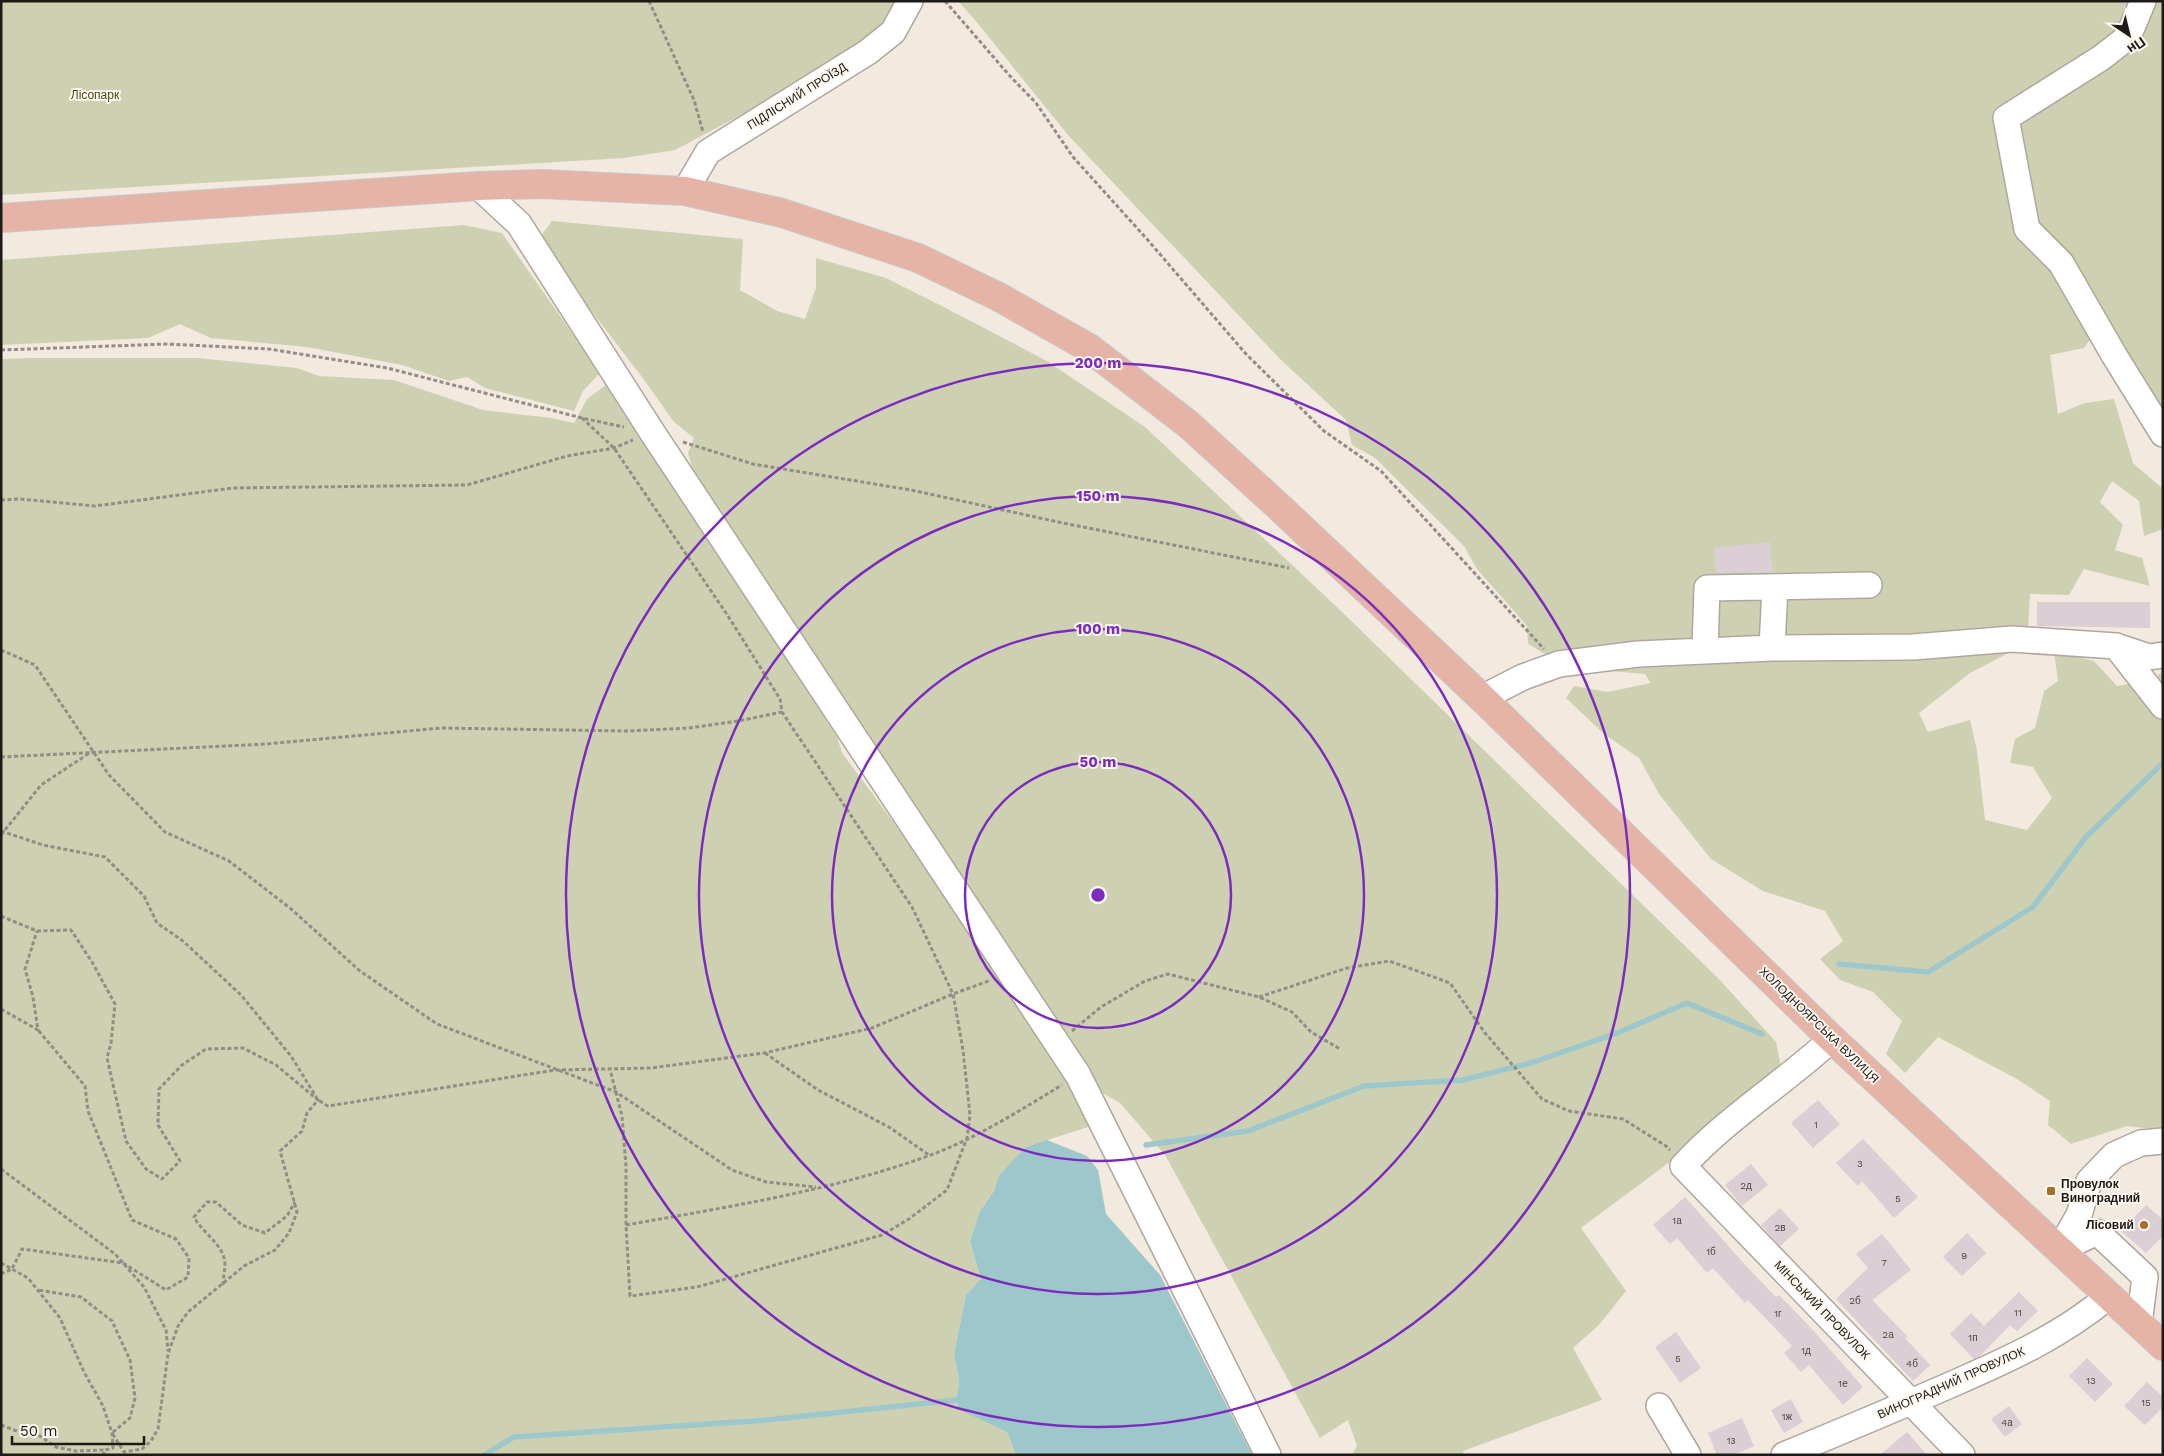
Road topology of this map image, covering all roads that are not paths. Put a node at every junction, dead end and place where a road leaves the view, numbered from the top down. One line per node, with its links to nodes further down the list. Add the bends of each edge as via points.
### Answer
1 (910, 1): 4 (street, ПІДЛІСНИЙ ПРОЇЗД, via 893,32 868,52 708,152)
2 (2143, 1): 6 (street, via 2128,37 2101,58 2006,118 2027,229 2061,263)
3 (478, 186): 4 (main road, ХОЛОДНОЯРСЬКА ВУЛИЦЯ, via 578,185); 5 (main road, ХОЛОДНОЯРСЬКА ВУЛИЦЯ); 23 (street, via 519,224 652,432 1078,1075)
4 (685, 191): 13 (main road, ХОЛОДНОЯРСЬКА ВУЛИЦЯ, via 782,213 918,258 999,297 1089,348 1188,424)
5 (1, 218)
6 (2163, 434)
7 (1869, 585): 8 (street)
8 (1775, 587): 10 (street); 11 (street, via 1707,588)
9 (2116, 646): 10 (street, via 2012,639 1913,647); 12 (street, via 2149,657); 14 (street)
10 (1772, 648): 11 (street)
11 (1705, 650): 13 (street, via 1558,664)
12 (2163, 656)
13 (1482, 698): 15 (main road, ХОЛОДНОЯРСЬКА ВУЛИЦЯ)
14 (2163, 706)
15 (1832, 1039): 17 (main road, ХОЛОДНОЯРСЬКА ВУЛИЦЯ); 21 (street, МІНСЬКИЙ ПРОВУЛОК, via 1704,1143 1683,1166)
16 (2163, 1141): 17 (street, via 2141,1143 2114,1155 2089,1181 2079,1215)
17 (2059, 1250): 18 (main road, ХОЛОДНОЯРСЬКА ВУЛИЦЯ); 19 (street, via 2097,1232 2145,1277)
18 (2109, 1296): 19 (main road, ХОЛОДНОЯРСЬКА ВУЛИЦЯ); 21 (street, ВИНОГРАДНИЙ ПРОВУЛОК, via 2054,1336)
19 (2139, 1324): 20 (main road, ХОЛОДНОЯРСЬКА ВУЛИЦЯ)
20 (2163, 1346)
21 (1911, 1402): 25 (street, ВИНОГРАДНИЙ ПРОВУЛОК); 26 (street, МІНСЬКИЙ ПРОВУЛОК)
22 (1659, 1406): 24 (street)
23 (1268, 1455)
24 (1688, 1455)
25 (1784, 1455)
26 (1962, 1455)

